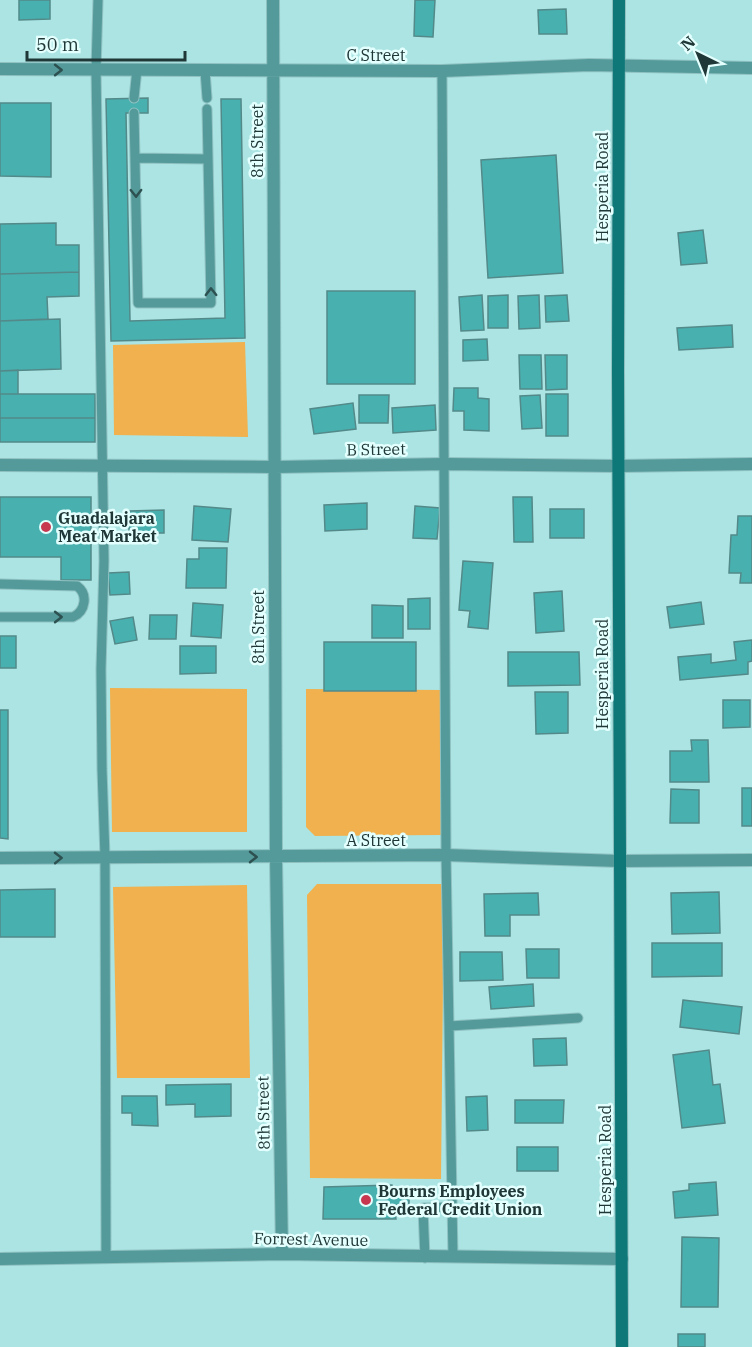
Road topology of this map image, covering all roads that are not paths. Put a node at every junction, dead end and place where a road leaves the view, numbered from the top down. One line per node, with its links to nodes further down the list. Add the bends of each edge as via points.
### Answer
1 (98, 0): 8 (lane)
2 (273, 0): 10 (street, 8th Street)
3 (619, 0): 4 (main road, Hesperia Road)
4 (618, 65): 5 (street, C Street); 11 (street, C Street); 22 (main road, Hesperia Road)
5 (752, 68)
6 (0, 69): 8 (street, C Street, one-way to 8)
7 (137, 69): 8 (street, C Street); 9 (street, C Street); 12 (lane)
8 (96, 70): 21 (lane)
9 (206, 71): 10 (street, C Street); 13 (lane)
10 (274, 71): 11 (street, C Street); 23 (street, 8th Street)
11 (442, 71): 18 (lane)
12 (134, 98)
13 (207, 98)
14 (207, 109): 17 (lane)
15 (134, 114): 16 (lane)
16 (135, 158): 17 (lane); 17 (lane, one-way to 17, via 138,303 211,303)
17 (208, 159)
18 (445, 464): 22 (street, B Street); 23 (street, B Street); 26 (lane)
19 (752, 464): 22 (street, B Street)
20 (0, 465): 21 (street, B Street)
21 (103, 465): 23 (street, B Street); 29 (lane, via 101,689)
22 (618, 466): 31 (main road, Hesperia Road)
23 (274, 467): 27 (street, 8th Street)
24 (0, 584): 25 (lane, one-way to 24, via 73,616 82,608 85,596 77,586)
25 (0, 617)
26 (446, 855): 27 (street, A Street); 31 (street, A Street); 33 (lane)
27 (276, 857): 29 (street, A Street, one-way to 27); 35 (street, 8th Street)
28 (0, 858): 29 (street, A Street, one-way to 29)
29 (105, 858): 36 (lane)
30 (752, 860): 31 (street, A Street)
31 (619, 861): 40 (main road, Hesperia Road)
32 (578, 1018): 33 (lane)
33 (450, 1026): 34 (lane)
34 (452, 1207): 37 (lane); 38 (lane, via 423,1208)
35 (282, 1254): 36 (street, Forrest Avenue); 38 (street, Forrest Avenue)
36 (106, 1257): 39 (street, Forrest Avenue)
37 (453, 1257): 38 (street, Forrest Avenue); 40 (street, Forrest Avenue)
38 (425, 1258)
39 (0, 1259)
40 (622, 1259): 41 (main road, Hesperia Road)
41 (622, 1347)

